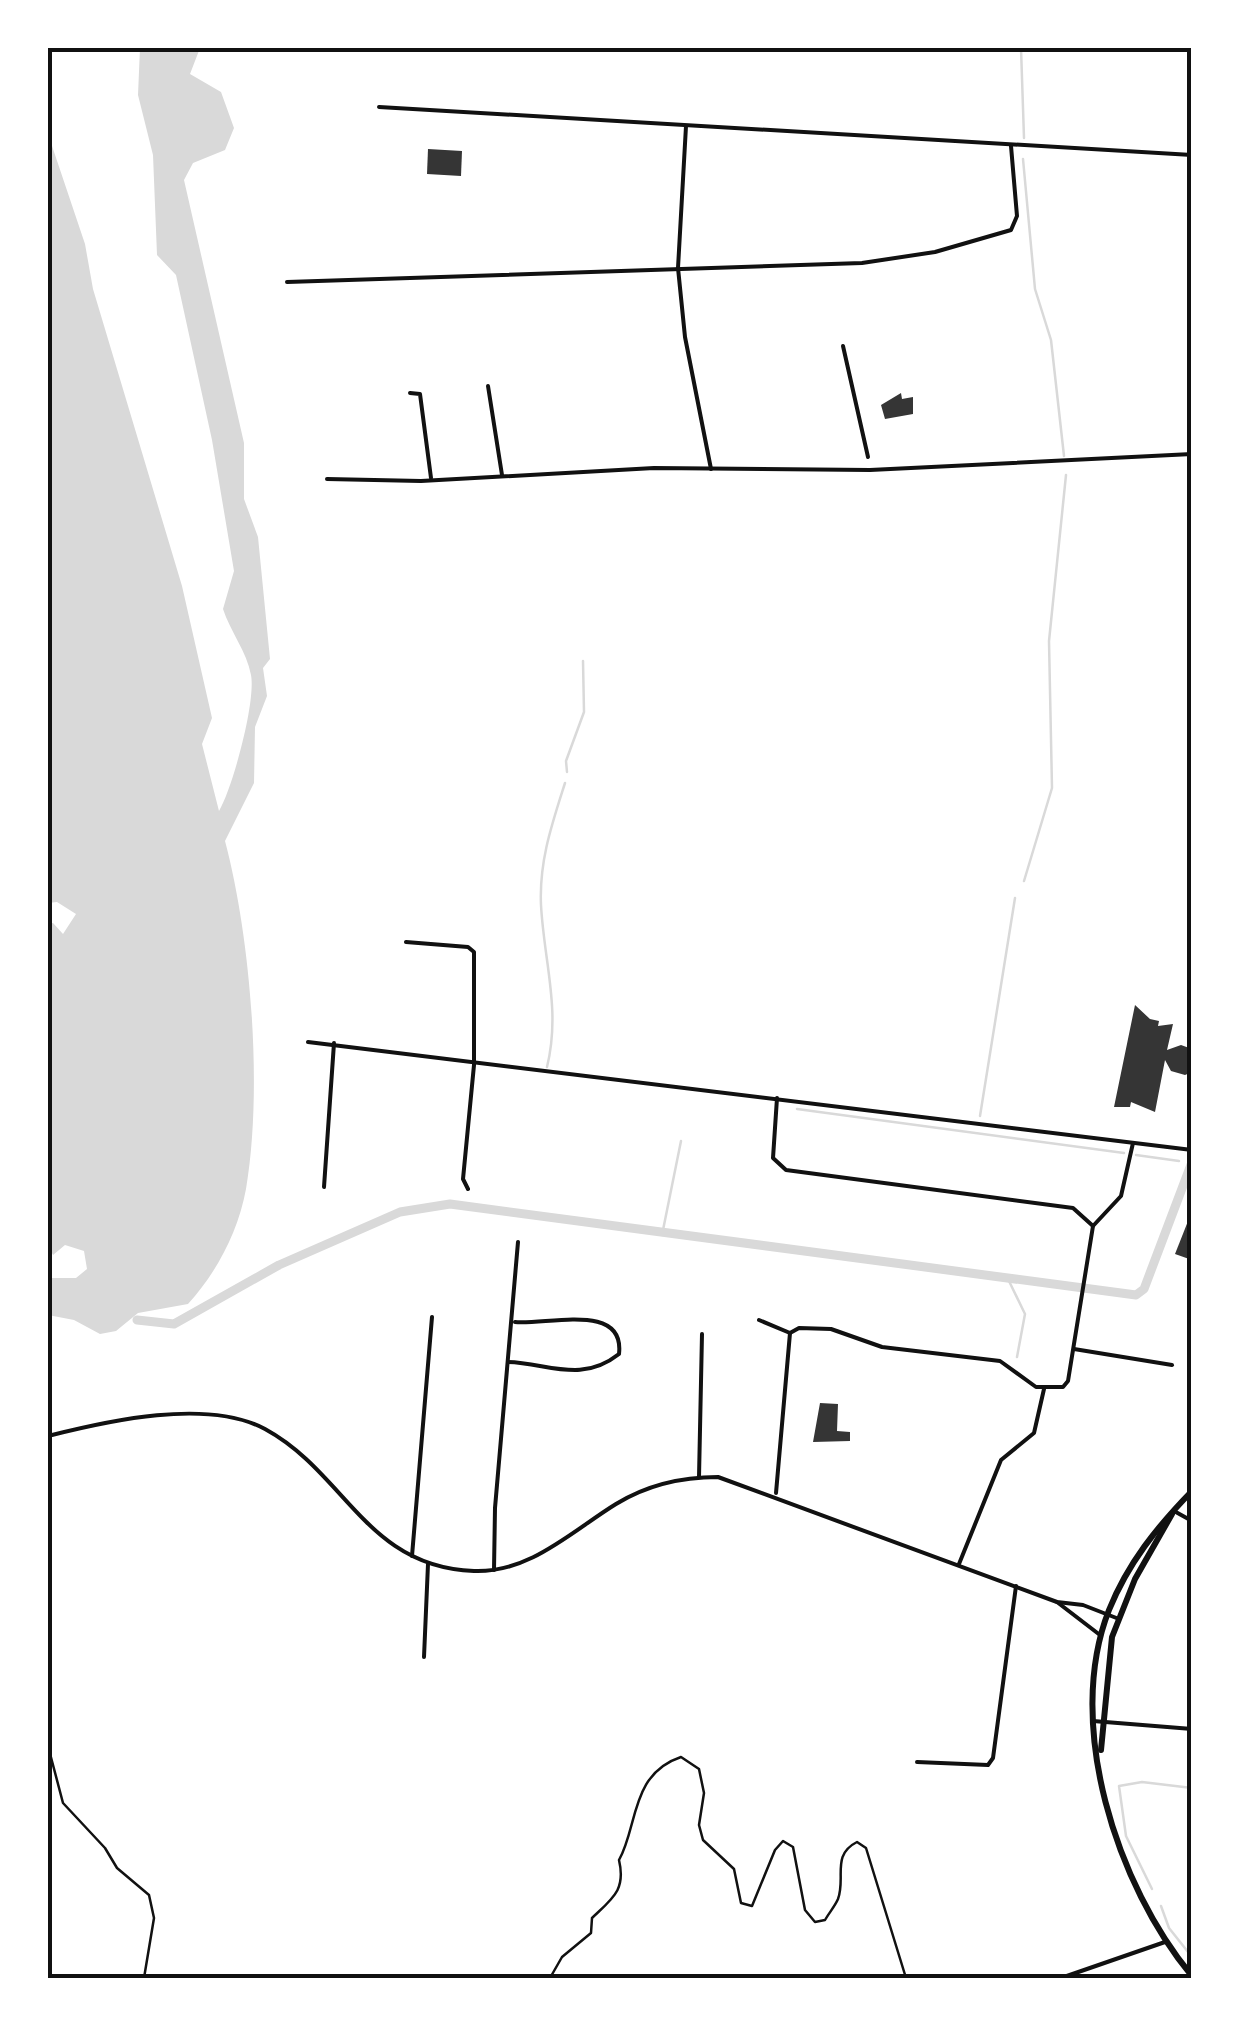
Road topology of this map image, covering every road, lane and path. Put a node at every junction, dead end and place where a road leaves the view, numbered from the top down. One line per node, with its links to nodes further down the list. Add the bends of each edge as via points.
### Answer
1 (379, 106): 2 (street)
2 (686, 126): 3 (street); 5 (street)
3 (1011, 146): 4 (street); 5 (street, via 1017,216 1002,235 885,262)
4 (1192, 154)
5 (678, 268): 6 (street); 12 (street)
6 (287, 282)
7 (843, 346): 11 (street)
8 (488, 386): 13 (street)
9 (410, 393): 15 (street, via 420,394)
10 (1192, 454): 12 (street, via 1050,464)
11 (868, 457)
12 (711, 470): 13 (street)
13 (502, 476): 15 (street)
14 (327, 479): 15 (street)
15 (431, 480)
16 (406, 942): 19 (street, via 474,952)
17 (308, 1042): 18 (street)
18 (334, 1043): 19 (street); 23 (street)
19 (474, 1065): 20 (street); 24 (street)
20 (777, 1098): 21 (street); 25 (street, via 773,1158 786,1170 1073,1208)
21 (1133, 1143): 22 (street); 25 (street, via 1121,1196)
22 (1192, 1150)
23 (324, 1188)
24 (468, 1189)
25 (1093, 1226): 32 (street)
26 (518, 1242): 29 (street)
27 (432, 1317): 42 (street)
28 (759, 1320): 30 (street)
29 (513, 1322): 33 (street); 33 (street, via 591,1319 612,1326 619,1354 555,1372)
30 (790, 1333): 35 (street, via 831,1329 882,1347 1000,1360); 39 (street)
31 (702, 1334): 37 (street)
32 (1074, 1348): 34 (street); 35 (street, via 1068,1381)
33 (508, 1362): 45 (street)
34 (1172, 1365)
35 (1044, 1389): 44 (street, via 1034,1432 1001,1460)
36 (48, 1436): 42 (street, via 137,1415 245,1422 266,1429 379,1536)
37 (700, 1477): 39 (street); 45 (street, via 619,1502 526,1561)
38 (1192, 1491): 40 (main road)
39 (776, 1494): 44 (street)
40 (1173, 1510): 41 (street); 48 (main road, via 1128,1569); 49 (main road)
41 (1192, 1522)
42 (412, 1557): 43 (street)
43 (428, 1564): 45 (street); 52 (street)
44 (958, 1565): 46 (street)
45 (494, 1570)
46 (1016, 1586): 47 (street); 56 (street, via 993,1758 988,1765)
47 (1056, 1602): 48 (street); 50 (street)
48 (1108, 1612): 49 (street); 50 (main road)
49 (1118, 1620): 51 (main road)
50 (1102, 1636): 51 (street); 53 (main road, via 1094,1676)
51 (1112, 1637): 53 (main road)
52 (424, 1657)
53 (1098, 1721): 54 (street); 57 (main road, via 1121,1855)
54 (1192, 1729)
55 (48, 1746): 59 (path, via 63,1803 148,1895 154,1918)
56 (916, 1762)
57 (1164, 1942): 58 (main road); 62 (street)
58 (1192, 1976)
59 (144, 1978)
60 (550, 1978): 61 (path, via 562,1957 591,1933 592,1918 620,1892 619,1860 634,1803 680,1757 699,1769 703,1840 734,1869 740,1904 752,1906 783,1841 793,1846 805,1910 815,1922 825,1920 840,1896 839,1866 847,1847 857,1842 866,1848)
61 (906, 1978)
62 (1061, 1978)

